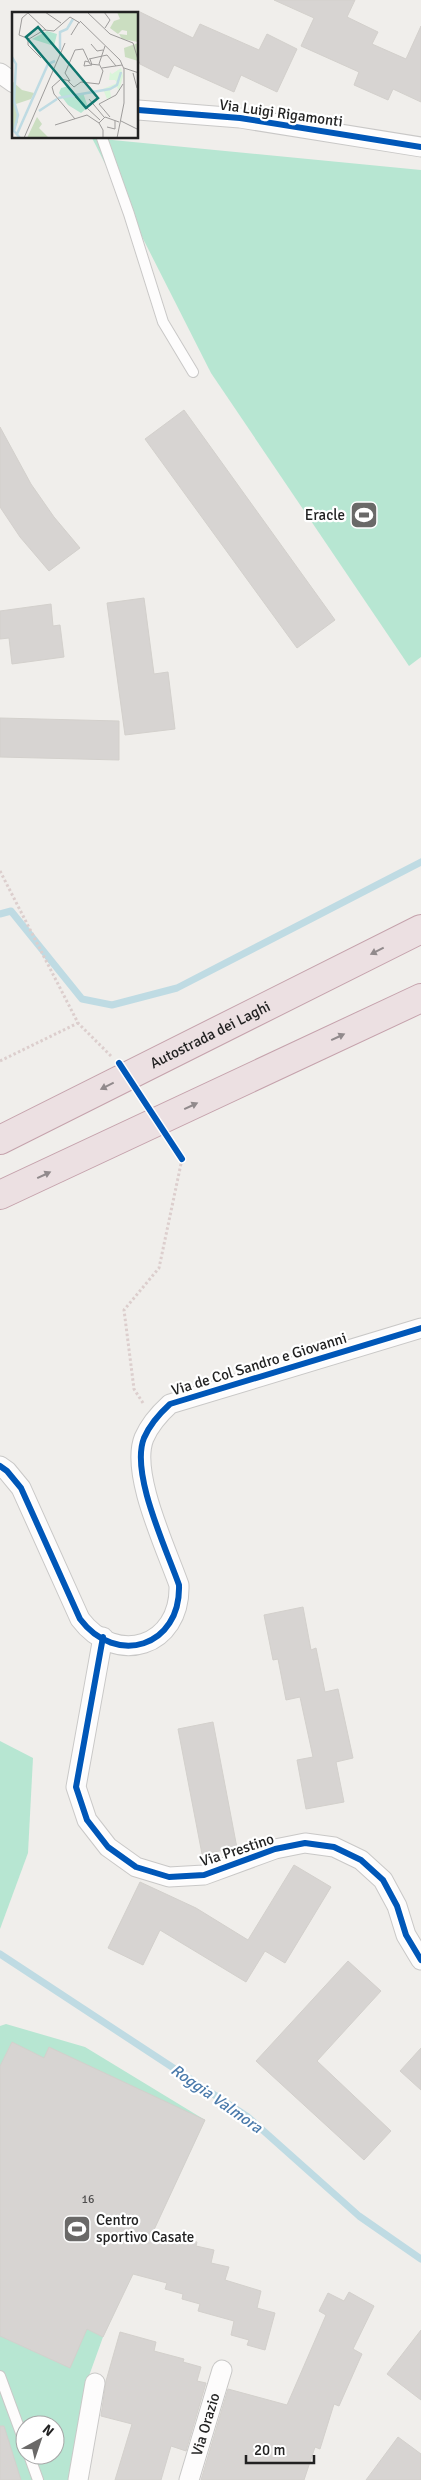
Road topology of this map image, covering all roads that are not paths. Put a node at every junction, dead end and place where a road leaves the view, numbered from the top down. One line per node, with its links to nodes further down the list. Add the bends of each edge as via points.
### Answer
1 (0, 73): 2 (street)
2 (12, 82)
3 (139, 110): 5 (street, Via Luigi Rigamonti, via 240,118)
4 (102, 139): 6 (lane, via 162,322)
5 (421, 147)
6 (193, 372)
7 (421, 929): 9 (highway, Autostrada dei Laghi, one-way to 9)
8 (421, 998): 10 (highway, one-way to 8)
9 (0, 1140)
10 (0, 1195)
11 (421, 1328): 13 (street, Via de Col Sandro e Giovanni, via 170,1404 154,1420 144,1439 140,1460 143,1482 180,1585 180,1601 175,1617 152,1641 120,1646)
12 (0, 1466): 13 (street, Via de Col Sandro e Giovanni, via 21,1488 80,1619 90,1632)
13 (103, 1637): 14 (street, Via Prestino, via 76,1787 87,1820 108,1847 136,1867 169,1877 204,1875 276,1849 305,1843 334,1847 361,1860 383,1880)
14 (421, 1960)
15 (222, 2370): 22 (street, Via Orazio)
16 (0, 2376): 18 (lane)
17 (95, 2383): 21 (street)
18 (15, 2417)
19 (33, 2465): 20 (lane)
20 (38, 2480)
21 (78, 2480)
22 (189, 2480)

